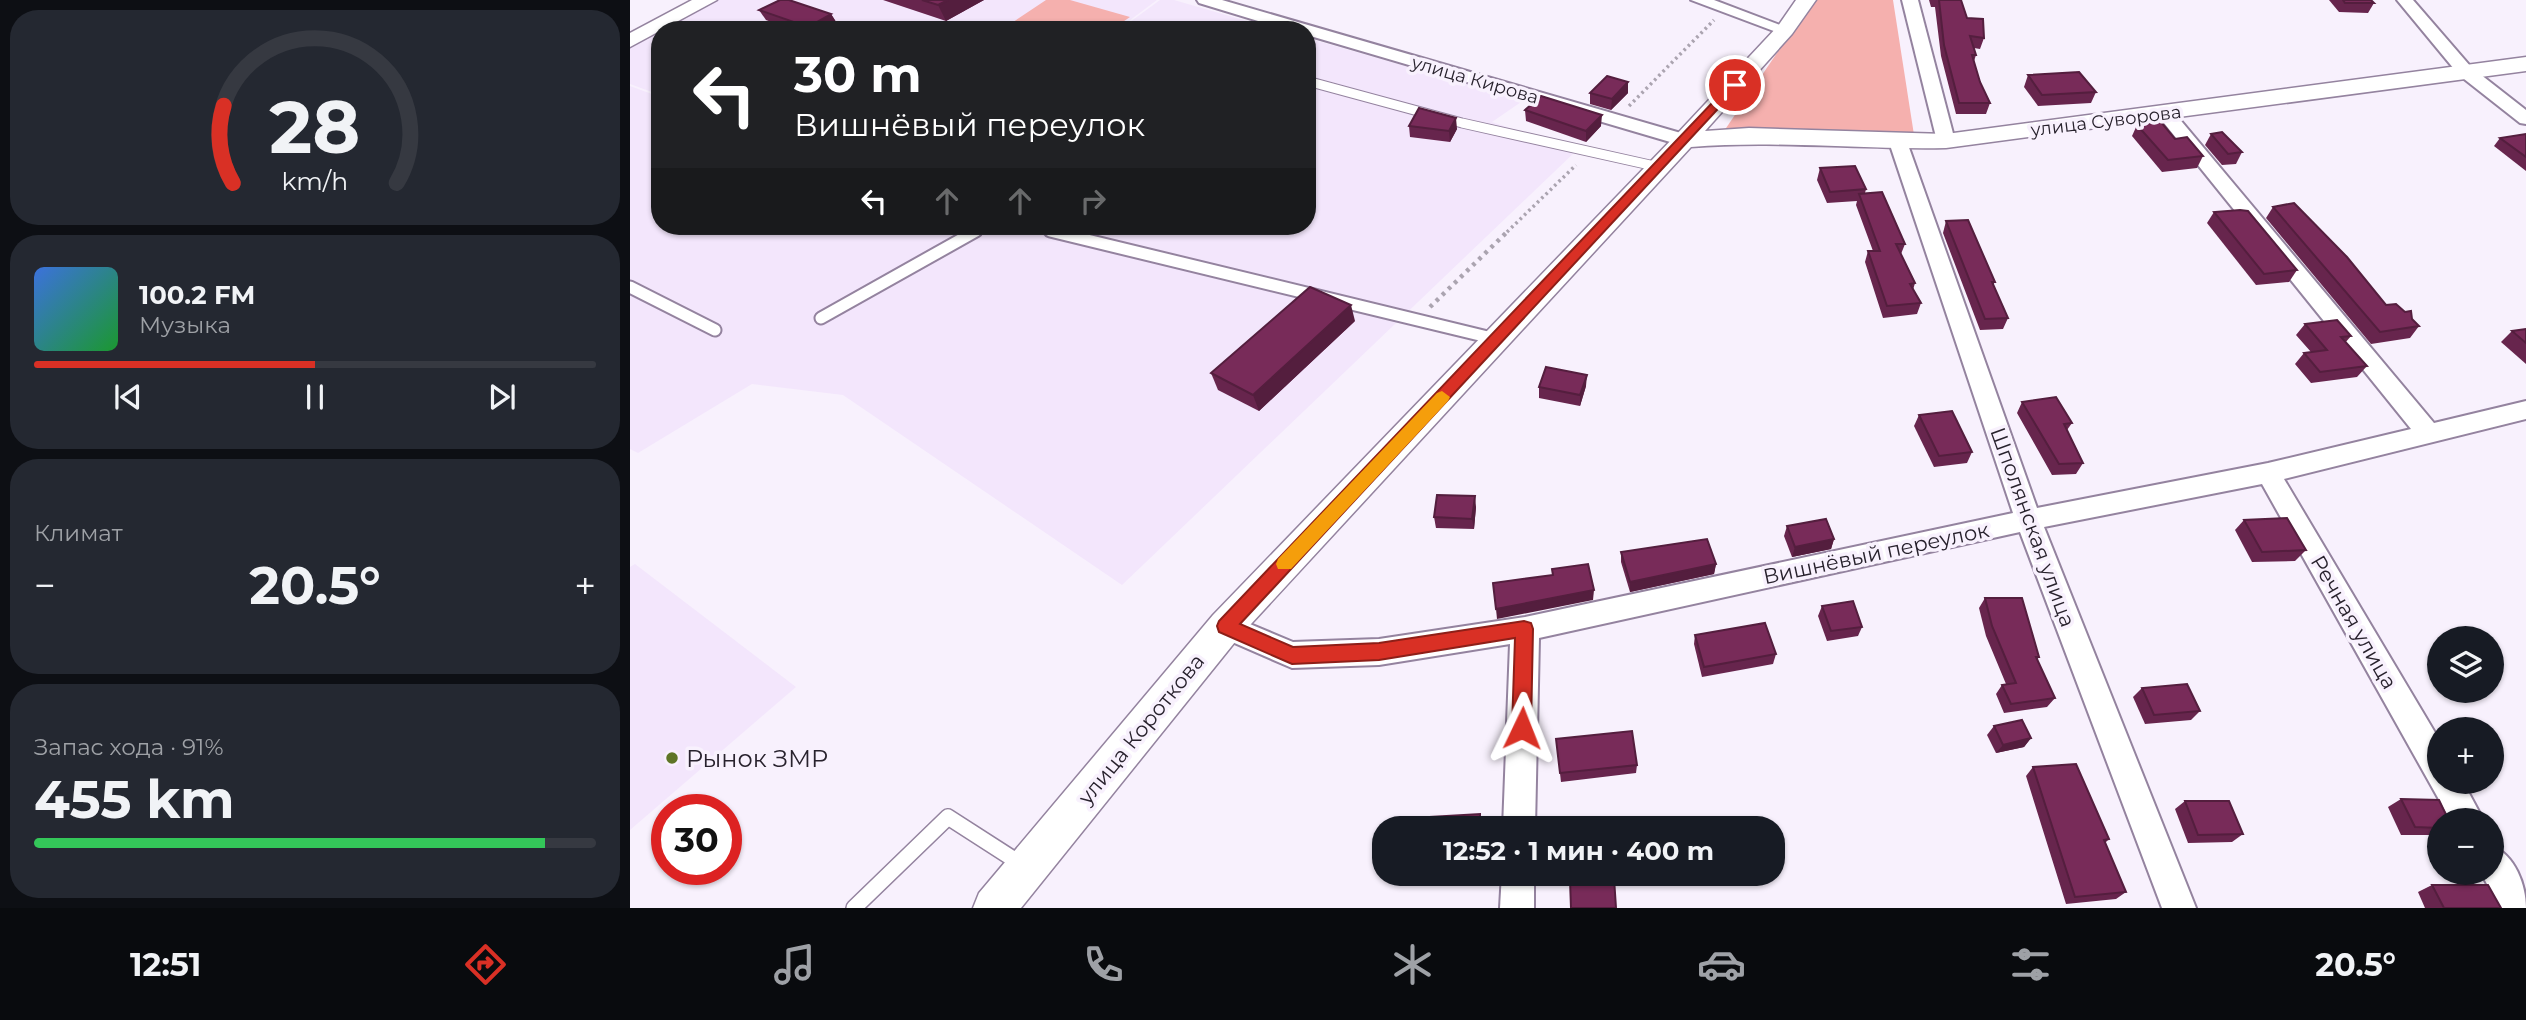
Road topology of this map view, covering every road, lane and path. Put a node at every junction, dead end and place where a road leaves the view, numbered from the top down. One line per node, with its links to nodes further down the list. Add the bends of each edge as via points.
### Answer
1 (707, 0): 7 (street)
2 (1205, 0): 8 (street, улица Кирова)
3 (1699, 0): 10 (street)
4 (1806, 0): 10 (street, улица Короткова)
5 (1910, 0): 19 (street)
6 (2405, 0): 14 (street)
7 (668, 21)
8 (1276, 21)
9 (651, 30): 12 (street)
10 (1785, 30): 18 (street, улица Короткова)
11 (1316, 33): 18 (street, улица Кирова)
12 (630, 41)
13 (2526, 64): 14 (street, улица Суворова)
14 (2465, 71): 16 (street, улица Суворова); 17 (street)
15 (1316, 84): 21 (lane)
16 (2166, 114): 19 (street, улица Суворова); 29 (street)
17 (2526, 119)
18 (1684, 140): 20 (street, улица Суворова, via 1749,135); 21 (street, улица Короткова)
19 (1946, 141): 20 (street, улица Суворова)
20 (1898, 142): 31 (street, Шполянская улица)
21 (1659, 167): 27 (street, улица Короткова)
22 (968, 235): 25 (lane)
23 (1068, 235): 27 (lane)
24 (630, 287): 26 (lane)
25 (821, 318)
26 (715, 330)
27 (1497, 339): 32 (street, улица Короткова)
28 (2526, 410): 29 (street, Вишнёвый переулок)
29 (2427, 432): 30 (street, Вишнёвый переулок)
30 (2268, 474): 31 (street, Вишнёвый переулок); 34 (street, Речная улица)
31 (2028, 520): 33 (street, Вишнёвый переулок); 42 (street, Шполянская улица)
32 (1226, 626): 33 (street, Вишнёвый переулок, via 1292,655 1379,652); 36 (street, улица Короткова)
33 (1524, 629): 35 (street)
34 (2427, 749)
35 (1519, 816)
36 (1027, 868): 39 (street, улица Короткова); 40 (lane, via 948,817)
37 (2504, 882): 43 (street)
38 (1518, 886): 41 (street)
39 (1001, 906)
40 (854, 908)
41 (1517, 908)
42 (2179, 908)
43 (2519, 908)

